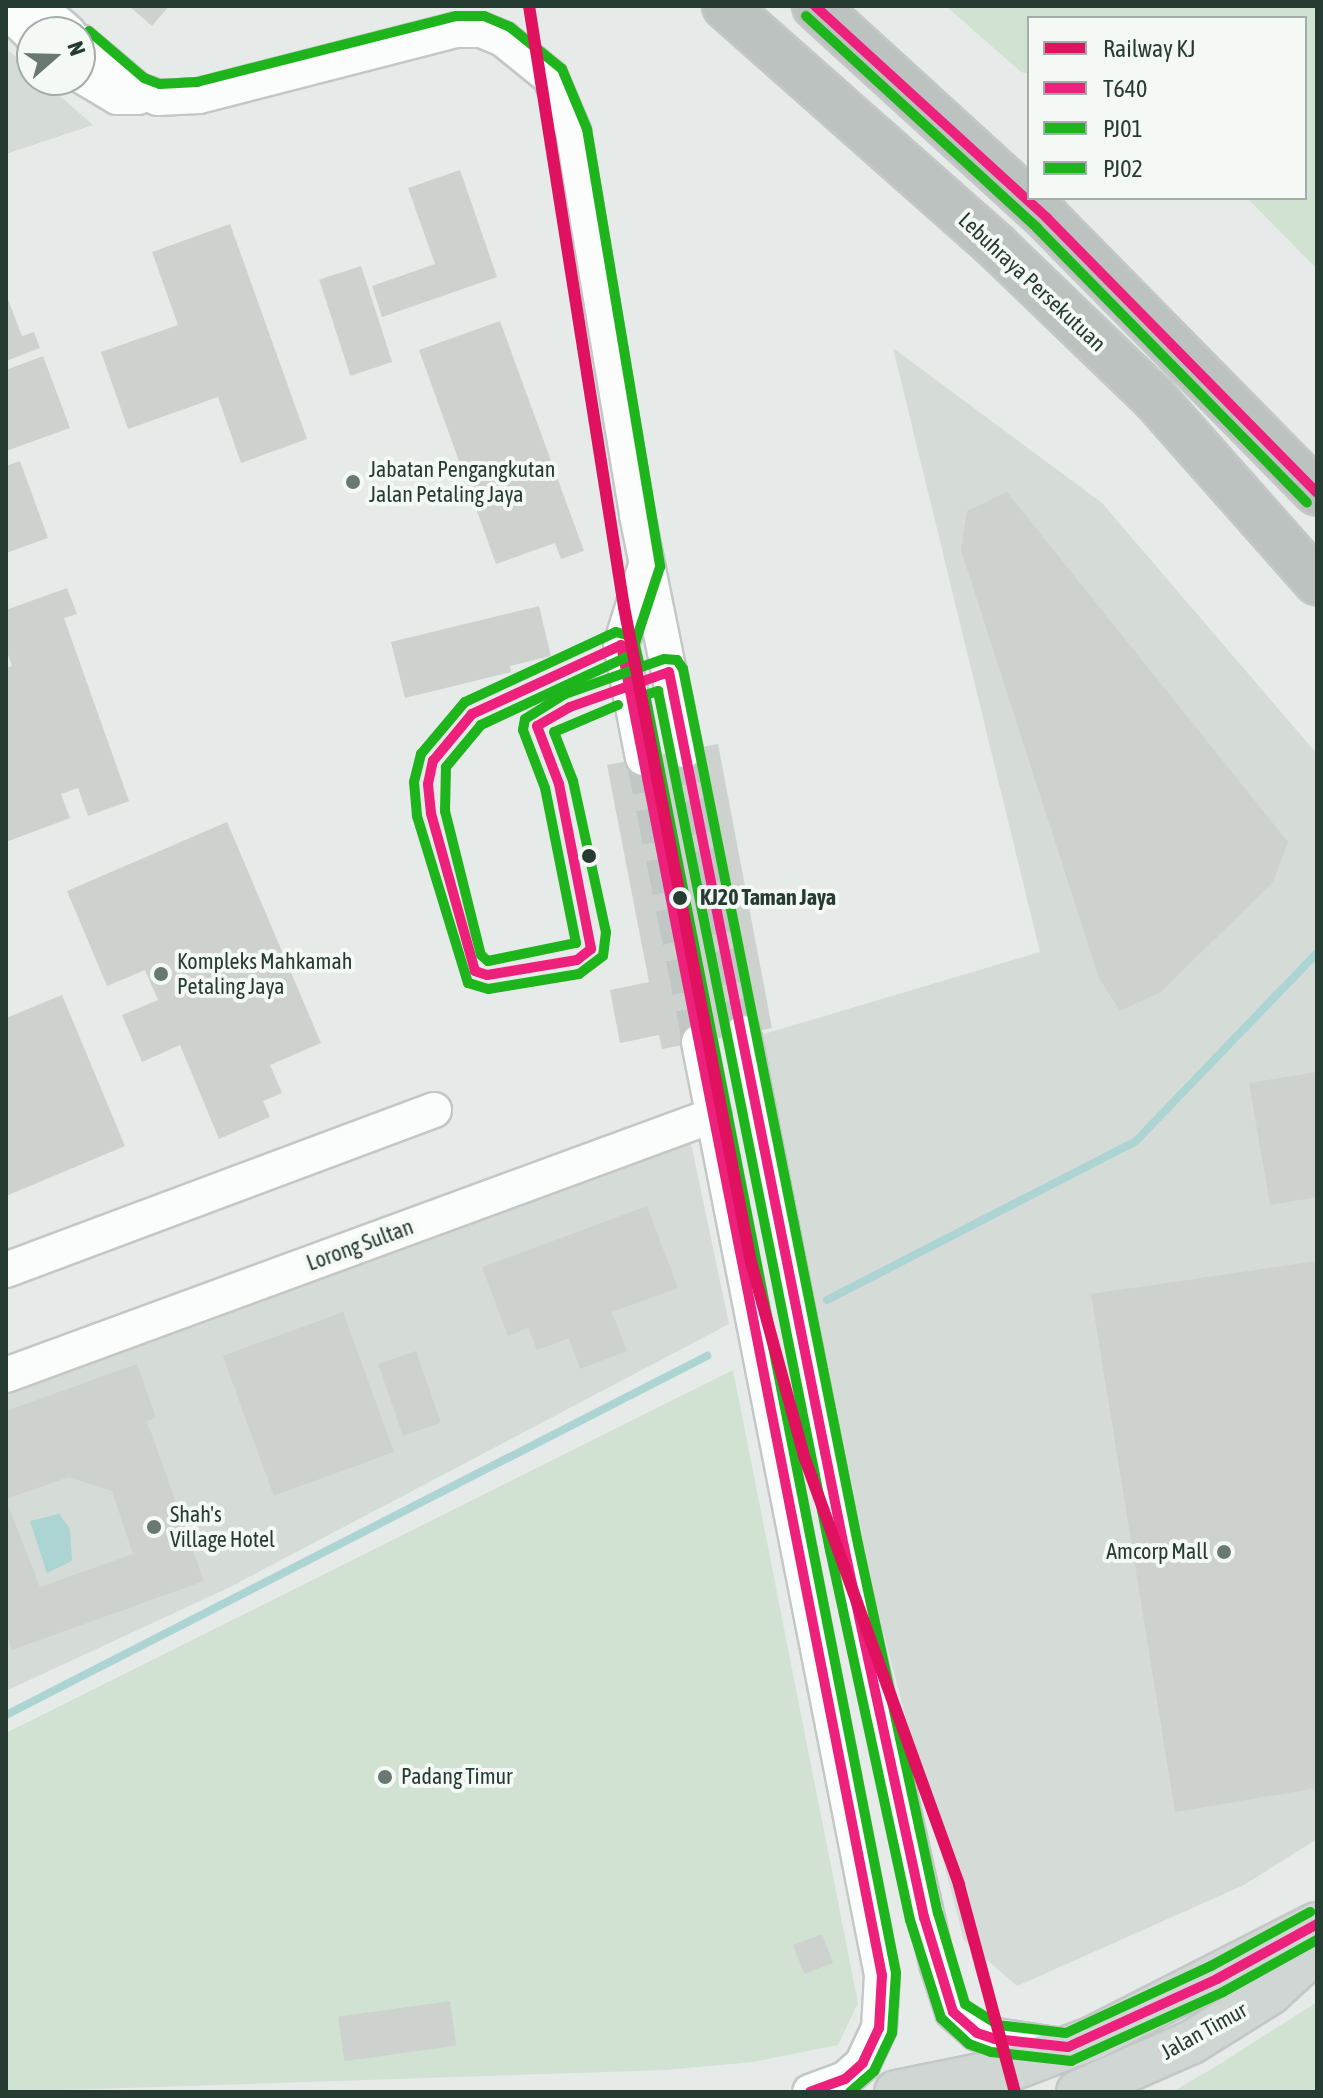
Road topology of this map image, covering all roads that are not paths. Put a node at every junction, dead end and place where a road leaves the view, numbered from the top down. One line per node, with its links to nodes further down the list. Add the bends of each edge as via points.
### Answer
1 (725, 6): 10 (highway, Lebuhraya Persekutuan, via 996,246 1154,398)
2 (815, 6): 6 (highway)
3 (96, 55): 5 (street, via 137,90)
4 (96, 85): 5 (street, via 117,97)
5 (158, 98): 9 (street, via 199,96 456,30 481,30 503,39 541,66 566,106 573,131)
6 (1027, 200)
7 (1027, 200): 8 (highway)
8 (1317, 493)
9 (646, 565): 11 (street); 12 (street, via 621,645)
10 (1317, 582)
11 (685, 750)
12 (643, 758)
13 (743, 1033): 21 (street, via 844,1547 938,1966 953,2012 977,2033)
14 (699, 1042): 16 (street)
15 (434, 1110): 17 (street)
16 (714, 1115): 18 (street, Lorong Sultan); 22 (street, via 882,1975 879,2028 863,2063 845,2079)
17 (6, 1270)
18 (6, 1375)
19 (1317, 1924): 21 (main road, Jalan Timur, via 1217,1979)
20 (1317, 1950): 24 (main road, Jalan Timur, via 1270,1993 1192,2042)
21 (1068, 2047): 23 (main road, Jalan Timur, via 1014,2068)
22 (810, 2092)
23 (896, 2092)
24 (1078, 2092)

